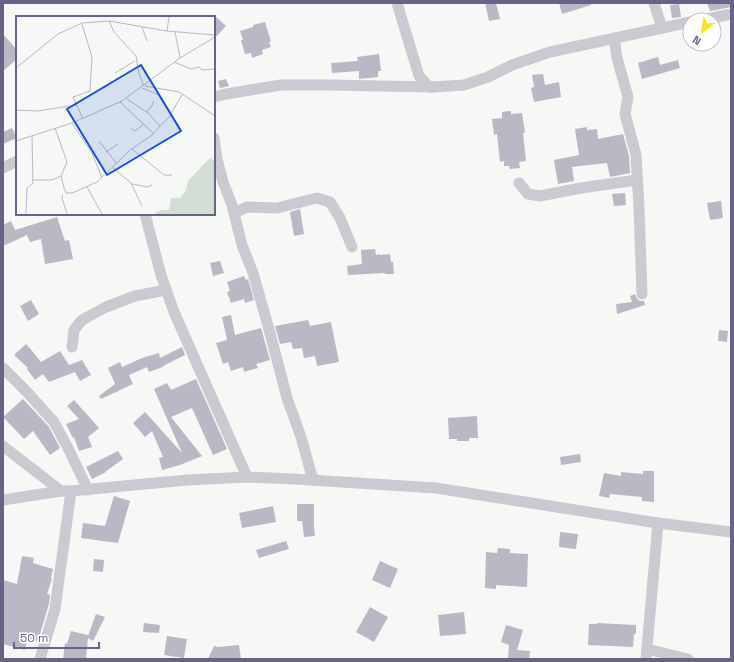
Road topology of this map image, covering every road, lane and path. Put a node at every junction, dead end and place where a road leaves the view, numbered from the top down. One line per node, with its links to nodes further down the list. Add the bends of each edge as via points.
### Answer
1 (397, 3): 6 (street, via 418,76 430,87)
2 (654, 3): 4 (street)
3 (682, 24): 4 (street)
4 (662, 28): 5 (street)
5 (614, 38): 6 (street, via 550,52); 11 (street, via 628,97 626,114 636,155)
6 (464, 85): 7 (street, via 281,85)
7 (215, 97)
8 (215, 145): 13 (street, via 223,182)
9 (16, 162): 10 (street)
10 (3, 168)
11 (637, 180): 12 (street, via 540,196 528,194); 17 (street)
12 (519, 183)
13 (234, 213): 15 (street, via 248,207 277,208 317,198 330,202 340,218); 22 (street)
14 (145, 215): 16 (street)
15 (352, 248)
16 (166, 290): 18 (street, via 135,296 82,320 74,330); 21 (street)
17 (642, 294)
18 (72, 347)
19 (3, 368): 23 (street, via 54,422)
20 (3, 446): 24 (street)
21 (248, 477): 22 (street); 23 (street)
22 (313, 480): 26 (street, via 436,488)
23 (88, 490): 24 (street)
24 (66, 491): 25 (street); 29 (street, via 55,609)
25 (3, 500)
26 (658, 523): 27 (street); 28 (street)
27 (731, 532)
28 (646, 654): 30 (street)
29 (40, 659)
30 (688, 659)

